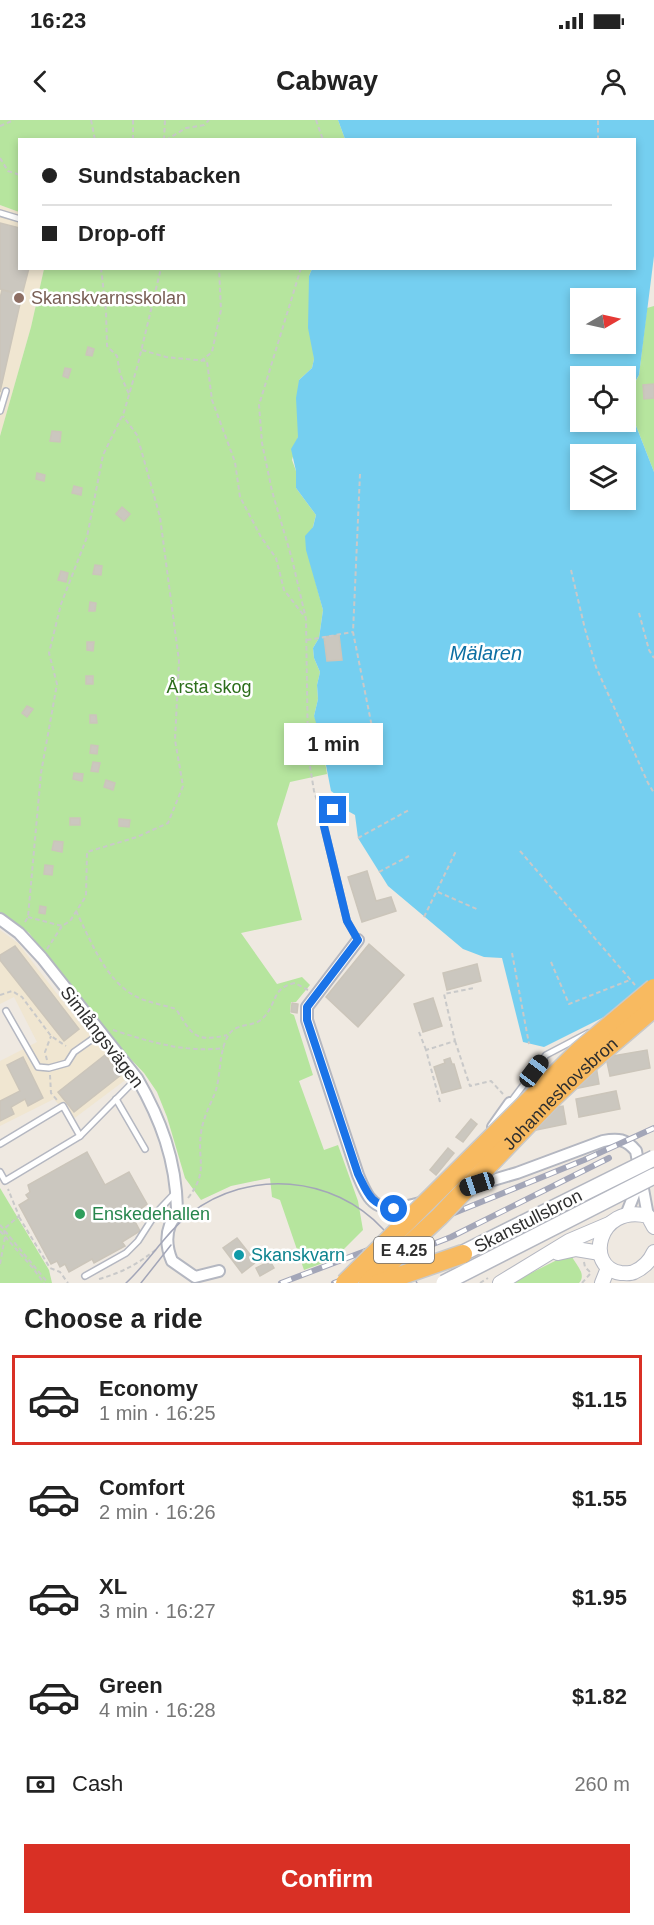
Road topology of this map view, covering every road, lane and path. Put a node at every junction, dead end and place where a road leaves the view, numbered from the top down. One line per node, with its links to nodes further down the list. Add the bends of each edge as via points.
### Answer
1 (14, 120): 8 (path)
2 (92, 120): 9 (path)
3 (133, 120): 10 (path)
4 (165, 120): 11 (path)
5 (209, 120): 12 (path)
6 (316, 120): 13 (path)
7 (598, 120): 14 (path)
8 (0, 126)
9 (94, 138)
10 (133, 138)
11 (165, 138)
12 (168, 138)
13 (322, 138)
14 (598, 138)
15 (0, 158): 16 (path, via 8,171)
16 (18, 174)
17 (0, 213): 18 (lane)
18 (18, 218)
19 (100, 270): 26 (path, via 107,346 117,356)
20 (161, 270): 23 (path)
21 (219, 270): 24 (path, via 221,310 212,352)
22 (300, 270): 32 (path, via 259,405 272,491)
23 (142, 350): 24 (path); 26 (path)
24 (201, 361): 32 (path, via 207,361 212,400 235,462 240,498 276,558 284,590)
25 (6, 390): 27 (lane)
26 (129, 395): 28 (path)
27 (0, 411)
28 (122, 416): 48 (path, via 137,435 160,517 179,661 175,740 183,786 168,822 137,837 87,852 86,896); 49 (path, via 103,455 87,537 61,604 49,653 57,684 41,773)
29 (360, 474): 33 (path)
30 (571, 570): 37 (path, via 596,667)
31 (639, 613): 35 (path)
32 (306, 619): 34 (path)
33 (353, 632): 34 (path); 36 (path)
34 (307, 640): 40 (path, via 308,754)
35 (654, 658)
36 (375, 742)
37 (654, 793)
38 (343, 803): 40 (lane)
39 (409, 810): 41 (path)
40 (322, 818): 54 (lane, via 347,921)
41 (358, 838)
42 (520, 850): 58 (path)
43 (456, 851): 46 (path)
44 (409, 856): 45 (path)
45 (379, 872)
46 (436, 891): 47 (path); 50 (path)
47 (479, 910)
48 (76, 911): 52 (path); 68 (path, via 97,955 117,982 138,998 176,1009 192,1034 209,1040)
49 (28, 917): 52 (path); 53 (path)
50 (424, 918)
51 (0, 919): 53 (street, Simlångsvägen)
52 (62, 926): 56 (path)
53 (18, 933): 56 (street, Simlångsvägen)
54 (358, 940): 61 (street)
55 (512, 953): 70 (path)
56 (42, 958): 65 (street, Simlångsvägen)
57 (551, 962): 58 (path, via 568,1004)
58 (631, 980): 60 (path)
59 (474, 988): 69 (path, via 444,994)
60 (647, 989): 87 (highway, Johanneshovsbron / E 4.25, bridge)
61 (316, 994): 68 (path, via 295,982 286,985 279,989 266,1016 237,1027); 85 (street, via 307,1007 307,1020 358,1174 370,1198 394,1209)
62 (0, 995): 73 (path, via 12,991 22,997 51,1036)
63 (6, 1011): 73 (lane, via 38,1067 67,1063)
64 (652, 1015): 77 (lane, via 628,1012 546,1055); 91 (highway, Johanneshovsbron / E 4.25, bridge, via 592,1061 554,1097)
65 (93, 1023): 67 (street, Simlångsvägen); 71 (path, via 179,1048)
66 (419, 1032): 72 (path)
67 (101, 1033): 73 (lane); 74 (street, Simlångsvägen)
68 (228, 1035): 71 (path)
69 (455, 1041): 72 (path); 77 (path, via 470,1086 491,1081)
70 (529, 1044)
71 (225, 1047): 88 (path, via 216,1089 202,1123 201,1174)
72 (426, 1050): 76 (path)
73 (74, 1052)
74 (137, 1078): 75 (lane); 86 (street, Simlångsvägen, via 168,1148 175,1173)
75 (116, 1099): 78 (lane); 80 (lane)
76 (440, 1102)
77 (510, 1102): 85 (street, via 480,1145 474,1165)
78 (80, 1136): 79 (lane, via 63,1106); 84 (lane)
79 (0, 1144)
80 (145, 1149)
81 (654, 1158): 101 (main road, Skanstullsbron, bridge)
82 (0, 1172): 84 (lane)
83 (647, 1176): 85 (street, via 636,1151 616,1138); 89 (street); 92 (street); 117 (main road, Skanstullsbron, bridge)
84 (5, 1181): 90 (path)
85 (477, 1184)
86 (175, 1193): 88 (street, Simlångsvägen); 108 (lane, via 126,1253)
87 (424, 1206): 112 (highway, bridge); 113 (highway, Johanneshovsbron / E 4.25, bridge)
88 (177, 1212): 98 (street, Simlångsvägen)
89 (626, 1215): 92 (street); 93 (street)
90 (19, 1216): 95 (path); 111 (path, via 50,1268 60,1272)
91 (440, 1216): 114 (highway, Johanneshovsbron / E 4.25, bridge); 115 (highway, bridge, via 415,1250)
92 (651, 1219)
93 (609, 1224): 100 (street, via 599,1244); 102 (street, via 584,1233)
94 (0, 1225): 95 (path)
95 (4, 1229): 97 (path); 110 (path)
96 (0, 1231): 97 (path)
97 (5, 1237): 103 (path); 110 (path)
98 (167, 1241): 105 (street, via 172,1261 186,1273 195,1277); 109 (path, via 135,1266)
99 (654, 1252): 107 (street, via 645,1266)
100 (600, 1253): 102 (street, via 576,1249); 104 (street)
101 (463, 1254): 115 (highway, bridge); 116 (main road, Skanstullsbron, bridge)
102 (548, 1256): 118 (street)
103 (0, 1264)
104 (608, 1268): 107 (street); 120 (street)
105 (219, 1271)
106 (590, 1274): 119 (path)
107 (628, 1274): 121 (street)
108 (84, 1276)
109 (94, 1280)
110 (46, 1283)
111 (68, 1283)
112 (329, 1283)
113 (345, 1283)
114 (368, 1283)
115 (381, 1283)
116 (401, 1283)
117 (444, 1283)
118 (500, 1283)
119 (582, 1283)
120 (602, 1283)
121 (616, 1283)

